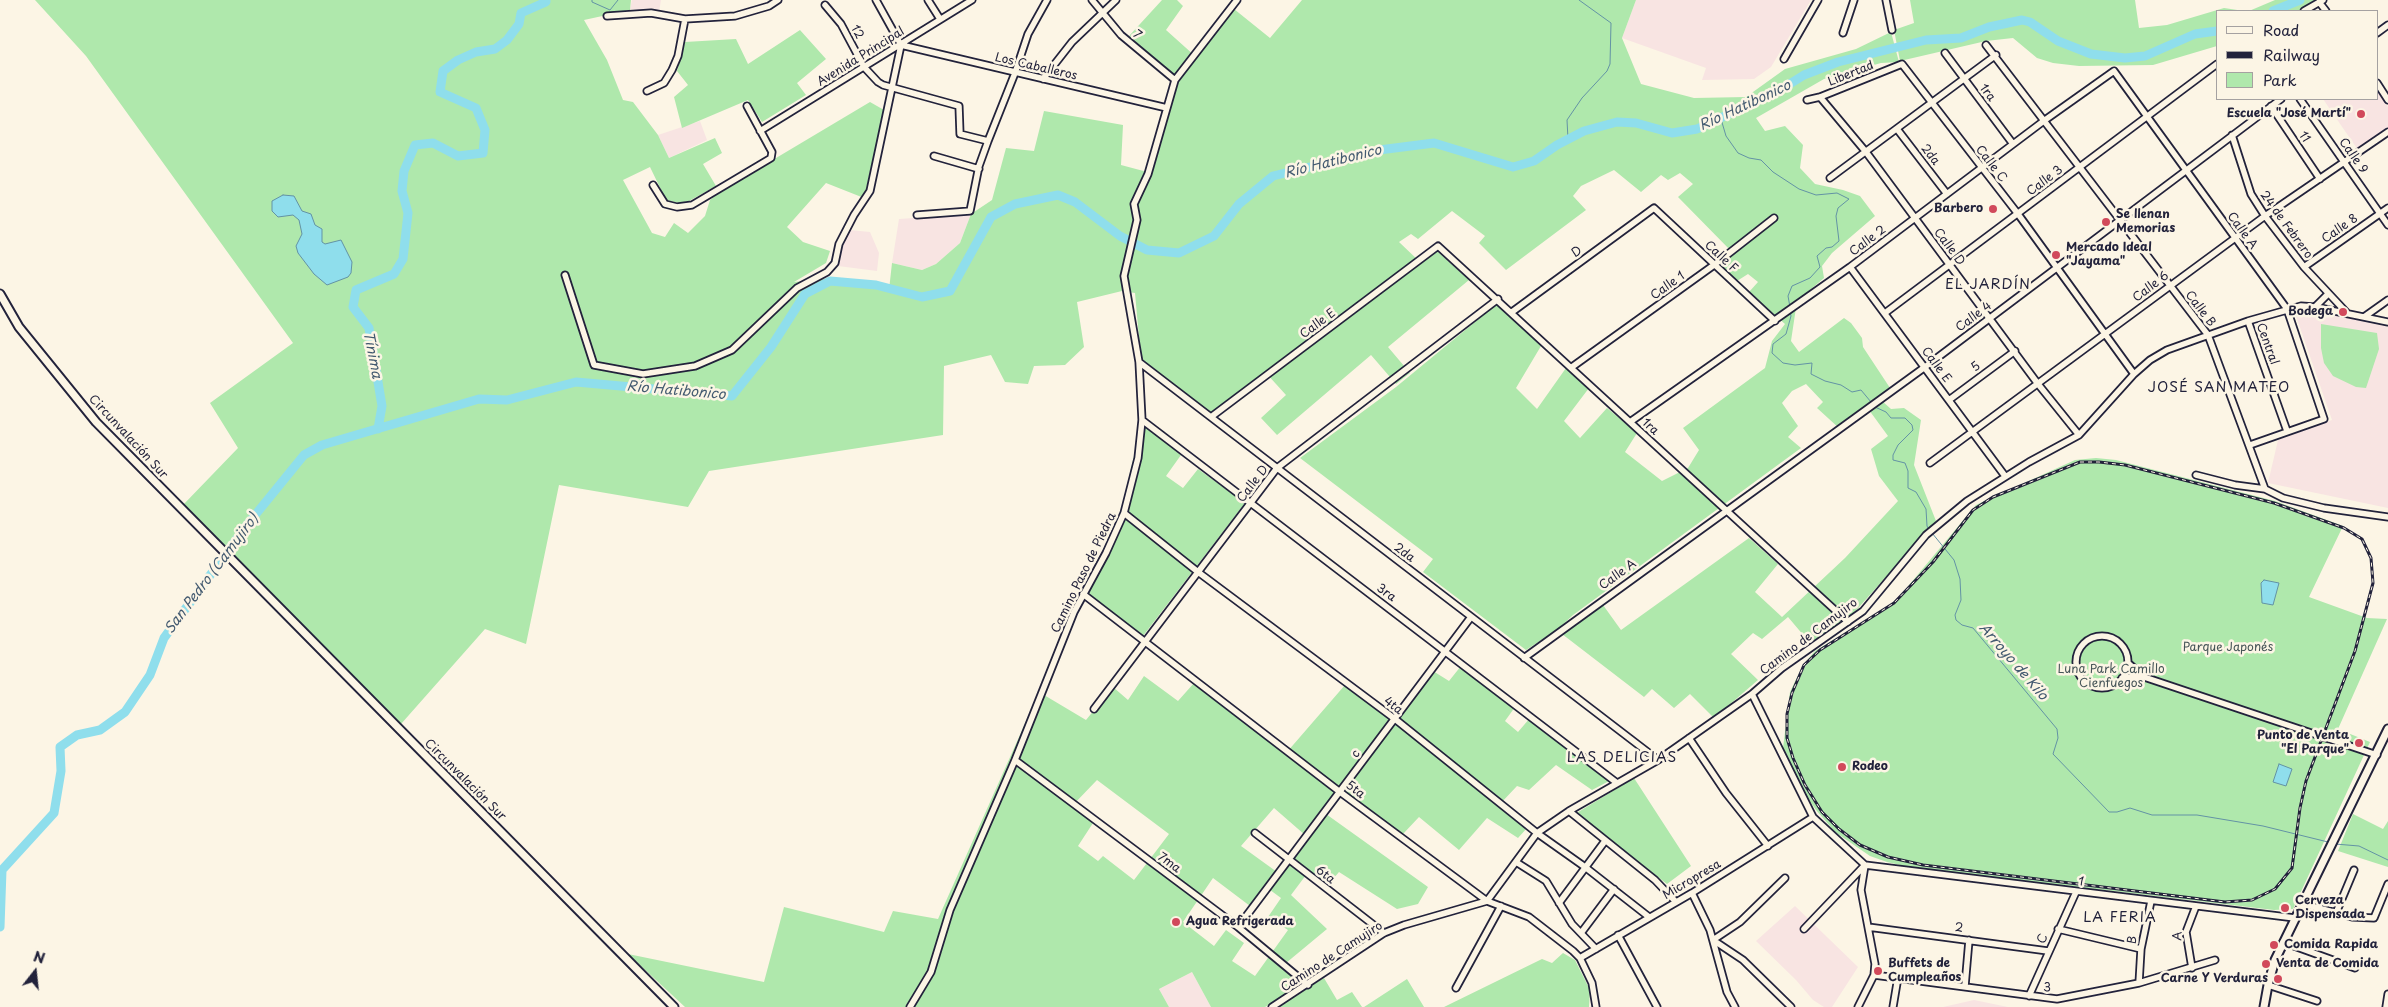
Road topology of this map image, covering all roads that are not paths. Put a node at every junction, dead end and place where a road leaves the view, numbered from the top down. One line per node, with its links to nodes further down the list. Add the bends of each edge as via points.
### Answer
1 (778, 0): 18 (street, via 735,16)
2 (876, 0): 21 (street)
3 (928, 0): 17 (street)
4 (972, 0): 17 (street, Avenida Principal)
5 (1092, 0): 15 (street, 7)
6 (1116, 0): 15 (street)
7 (1238, 0): 33 (street, Camino Paso de Piedra)
8 (1818, 0): 25 (street)
9 (1854, 0): 20 (street)
10 (1886, 0): 19 (street)
11 (1044, 1): 30 (street, via 1028,34)
12 (2321, 1): 14 (street)
13 (825, 5): 28 (street, 12, via 841,24)
14 (2306, 10)
15 (1102, 13): 31 (street, via 1072,42); 33 (street, 7, via 1121,35)
16 (607, 16): 18 (street, via 650,13)
17 (940, 19): 21 (street, Avenida Principal)
18 (686, 20): 36 (street, via 672,70 664,82)
19 (1892, 30)
20 (1843, 33)
21 (901, 44): 28 (street, Avenida Principal); 30 (street, Los Caballeros); 35 (street)
22 (1986, 45): 24 (street, Calle B)
23 (1945, 53): 32 (street, 1ra)
24 (1996, 55): 32 (street); 47 (street, Calle B)
25 (1784, 59)
26 (1902, 64): 37 (street, Libertad); 42 (street, Calle C)
27 (2216, 65): 46 (street, Calle 3)
28 (864, 67): 35 (street, 12, via 878,82); 49 (street, Avenida Principal)
29 (2114, 71): 46 (street, Calle A); 47 (street, Calle 2)
30 (1015, 73): 31 (street, Los Caballeros); 52 (street)
31 (1043, 79): 45 (street, Los Caballeros)
32 (1964, 79): 42 (street); 53 (street, 1ra)
33 (1176, 80): 45 (street, Camino Paso de Piedra)
34 (2378, 85): 41 (street)
35 (891, 87): 52 (street, 12, via 959,106 960,134); 82 (street, via 870,191 839,244 835,263 827,272 798,288 732,350 695,366 642,374 594,365)
36 (647, 91)
37 (1820, 97): 38 (street, Libertad); 54 (street, Calle D)
38 (1807, 100)
39 (2280, 100): 44 (street, Calle 4)
40 (2301, 100): 56 (street, Calle 9)
41 (2388, 100)
42 (1931, 102): 48 (street); 58 (street, Calle C)
43 (747, 106): 49 (street)
44 (2271, 106): 51 (street, Calle 4); 62 (street, 11)
45 (1167, 108): 101 (street, Camino Paso de Piedra, via 1148,174 1134,204 1137,220 1124,276)
46 (2148, 117): 57 (street, Calle 3); 60 (street, Calle A)
47 (2045, 120): 53 (street, Calle 2); 57 (street, Calle B)
48 (1898, 129): 54 (street); 64 (street, 2da)
49 (760, 131): 63 (street, via 772,152 771,158 692,205 677,208 665,204)
50 (2388, 132): 56 (street, Calle 6)
51 (2232, 135): 60 (street, Calle 4); 70 (street, 24 de Febrero, via 2252,194)
52 (988, 142): 59 (street)
53 (2013, 144): 58 (street, Calle 2)
54 (1866, 152): 61 (street); 72 (street, Calle D)
55 (934, 156): 59 (street)
56 (2345, 162): 62 (street, Calle 6); 67 (street, Calle 9)
57 (2079, 167): 68 (street, Calle 3); 73 (street, Calle B)
58 (1981, 168): 64 (street, Calle 2); 68 (street, Calle C)
59 (979, 169): 69 (street, via 970,211)
60 (2186, 170): 73 (street, Calle 4); 75 (street, Calle A)
61 (1830, 178)
62 (2320, 179): 70 (street, Calle 6)
63 (652, 185)
64 (1947, 194): 72 (street, Calle 2)
65 (1654, 208): 77 (street, Calle F); 90 (street, D)
66 (2388, 208): 67 (street, Calle 8)
67 (2380, 213): 74 (street, Calle 9); 81 (street, Calle 8)
68 (2018, 214): 78 (street, Calle 3); 80 (street, Calle C)
69 (917, 215)
70 (2265, 216): 75 (street, Calle 6); 81 (street, 24 de Febrero)
71 (1774, 218): 77 (street, Calle 1)
72 (1915, 218): 78 (street, Calle D); 79 (street, Calle 2)
73 (2121, 221): 80 (street, Calle 4); 83 (street, Calle B)
74 (2388, 225)
75 (2235, 238): 83 (street, Calle 6); 89 (street, Calle A)
76 (1438, 246): 86 (street, 1ra); 107 (street, Calle E)
77 (1714, 264): 95 (street, Calle F); 102 (street, Calle 1)
78 (1949, 264): 91 (street, Calle 3); 94 (street, Calle D)
79 (1850, 267): 91 (street, Calle E); 95 (street, Calle 2)
80 (2057, 267): 94 (street, Calle 4); 98 (street, Calle C)
81 (2304, 267): 85 (street, 24 de Febrero)
82 (566, 275)
83 (2170, 285): 98 (street, Calle 6); 99 (street, Calle B)
84 (0, 294): 196 (main road, Circunvalación Sur, via 19,327 96,422)
85 (2328, 294): 88 (street); 92 (street, 24 de Febrero)
86 (1498, 300): 90 (street, 1ra); 115 (street, Calle D)
87 (2388, 300): 93 (street)
88 (2315, 307): 89 (street, Camino de Camujiro); 92 (street, Camino de Camujiro)
89 (2287, 309): 96 (street, Camino de Camujiro); 110 (street, Calle A, via 2324,419)
90 (1512, 312): 102 (street, 1ra)
91 (1884, 313): 103 (street, Calle E)
92 (2347, 313): 93 (street, Camino de Camujiro)
93 (2364, 317): 97 (street, Camino de Camujiro)
94 (1990, 318): 100 (street, Calle D); 103 (street, Calle 4)
95 (1775, 321): 109 (street, Calle 2)
96 (2248, 321): 99 (street, Camino de Camujiro); 110 (street, Central)
97 (2388, 322)
98 (2104, 335): 104 (street, Calle C); 105 (street, Calle 6)
99 (2208, 336): 104 (street, Camino de Camujiro, via 2166,350); 113 (street, Calle B)
100 (2015, 352): 105 (street, Calle D); 106 (street, 5)
101 (1139, 362): 107 (street, 2da); 108 (street, Camino Paso de Piedra)
102 (1572, 367): 109 (street, 1ra)
103 (1925, 367): 106 (street, Calle E); 120 (street, Calle 4)
104 (2134, 374): 112 (street, Camino de Camujiro)
105 (2038, 384): 111 (street, Calle 6); 112 (street, Calle D)
106 (1949, 400): 111 (street, Calle E)
107 (1211, 417): 115 (street, 2da)
108 (1142, 420): 119 (street, 3ra); 121 (street, Camino Paso de Piedra, via 1138,458)
109 (1630, 422): 120 (street, 1ra)
110 (2287, 431): 113 (street)
111 (1973, 432): 114 (street, Calle 6); 117 (street, Calle E)
112 (2079, 434): 117 (street, Camino de Camujiro)
113 (2250, 445): 118 (street, Calle B)
114 (1930, 463)
115 (1277, 468): 119 (street, Calle D); 125 (street, 2da)
116 (2196, 474): 118 (street)
117 (2005, 476): 126 (street, Camino de Camujiro, via 1967,501 1926,535 1863,611)
118 (2265, 489): 122 (street, via 2283,498 2324,508)
119 (1250, 503): 123 (street, Calle D); 128 (street, 3ra)
120 (1725, 510): 126 (street, 1ra); 129 (street, Calle A)
121 (1124, 513): 123 (street, 4ta); 124 (street, Camino Paso de Piedra)
122 (2388, 517)
123 (1198, 572): 127 (street, Calle D); 135 (street, 4ta)
124 (1083, 594): 127 (street, 5ta); 139 (street, Camino Paso de Piedra)
125 (1471, 616): 128 (street, c); 129 (street, 2da)
126 (1848, 622): 133 (street, Camino de Camujiro, via 1782,668)
127 (1145, 642): 134 (street, Calle D); 142 (street, 5ta)
128 (1446, 652): 135 (street, c); 141 (street, 3ra)
129 (1524, 658): 140 (street, 2da)
130 (2128, 663): 131 (street); 132 (street); 132 (street, via 2123,646 2108,636 2091,638 2078,649 2076,666 2084,681 2100,688 2116,684)
131 (2144, 677): 132 (street); 138 (street)
132 (2122, 678)
133 (1752, 694): 137 (street, Camino de Camujiro); 144 (street)
134 (1094, 709)
135 (1394, 719): 142 (street, c); 146 (street, 4ta)
136 (2388, 729): 138 (main road)
137 (1689, 738): 140 (street, Camino de Camujiro); 148 (street, via 1726,793)
138 (2376, 755): 163 (main road)
139 (1014, 760): 169 (street, 7ma); 197 (street, Camino Paso de Piedra, via 950,910 931,972)
140 (1658, 760): 141 (street, Camino de Camujiro)
141 (1617, 782): 143 (street, Camino de Camujiro)
142 (1340, 792): 149 (street, c); 160 (street, 5ta)
143 (1569, 811): 146 (street, Camino de Camujiro); 147 (street)
144 (1813, 817): 148 (street, Micropresa); 151 (street)
145 (1255, 833): 149 (street, 6ta)
146 (1538, 833): 150 (street, Camino de Camujiro); 152 (street, 4ta)
147 (1606, 841): 152 (street); 161 (street, via 1655,880)
148 (1768, 846): 158 (street, Micropresa)
149 (1288, 860): 169 (street, c); 174 (street, 6ta)
150 (1516, 862): 160 (street, Camino de Camujiro); 162 (street, via 1546,882)
151 (1865, 865): 157 (street, 1); 170 (street, via 1862,890); 171 (street)
152 (1585, 867): 156 (street, 4ta); 162 (street)
153 (2354, 870): 166 (street)
154 (1785, 878): 176 (street, via 1740,922)
155 (2388, 884): 166 (street, via 2374,918)
156 (1614, 889): 167 (street, 4ta); 173 (street)
157 (2076, 892): 159 (street, 1); 172 (street, C)
158 (1692, 893): 161 (street, Micropresa); 176 (street)
159 (2150, 901): 165 (street, 1); 180 (street, B)
160 (1487, 902): 164 (street, 5ta); 174 (street, Camino de Camujiro, via 1404,925)
161 (1676, 902): 167 (street, Micropresa)
162 (1559, 903): 173 (street)
163 (2303, 904): 166 (street); 168 (main road)
164 (1501, 906): 182 (street, 5ta, via 1529,917); 192 (street)
165 (2196, 906): 168 (street, 1); 184 (street, A, via 2186,932)
166 (2336, 913)
167 (1649, 917): 175 (street, Micropresa)
168 (2296, 918): 178 (main road)
169 (1238, 927): 190 (street, 7ma)
170 (1868, 927): 177 (street, 2); 186 (street)
171 (1804, 929)
172 (2058, 929): 180 (street); 181 (street, C)
173 (1581, 933): 179 (street)
174 (1384, 934): 190 (street, Camino de Camujiro)
175 (1618, 936): 179 (street, Micropresa); 200 (street)
176 (1713, 940): 201 (street, via 1727,992); 202 (street, via 1743,960)
177 (1970, 940): 181 (street, 2); 191 (street)
178 (2283, 942): 185 (street); 189 (main road)
179 (1596, 948): 182 (street, Micropresa)
180 (2141, 949): 188 (street, B)
181 (2048, 951): 194 (street, C)
182 (1580, 958): 199 (street, 5ta, via 1592,984)
183 (2215, 960): 184 (street, 3)
184 (2192, 968): 188 (street, 3)
185 (2355, 968)
186 (1874, 975): 187 (street, 3); 203 (street)
187 (1898, 977): 191 (street, 3); 204 (street)
188 (2139, 983): 194 (street, 3, via 2057,999)
189 (2268, 984): 195 (street); 205 (main road)
190 (1308, 985): 198 (street, Camino de Camujiro)
191 (1965, 986): 194 (street, 3)
192 (1456, 988)
193 (2388, 994): 206 (street)
194 (2029, 996)
195 (2317, 1001)
196 (674, 1007)
197 (910, 1007)
198 (1272, 1007)
199 (1596, 1007)
200 (1657, 1007)
201 (1735, 1007)
202 (1791, 1007)
203 (1858, 1007)
204 (1893, 1007)
205 (2264, 1007)
206 (2386, 1007)

